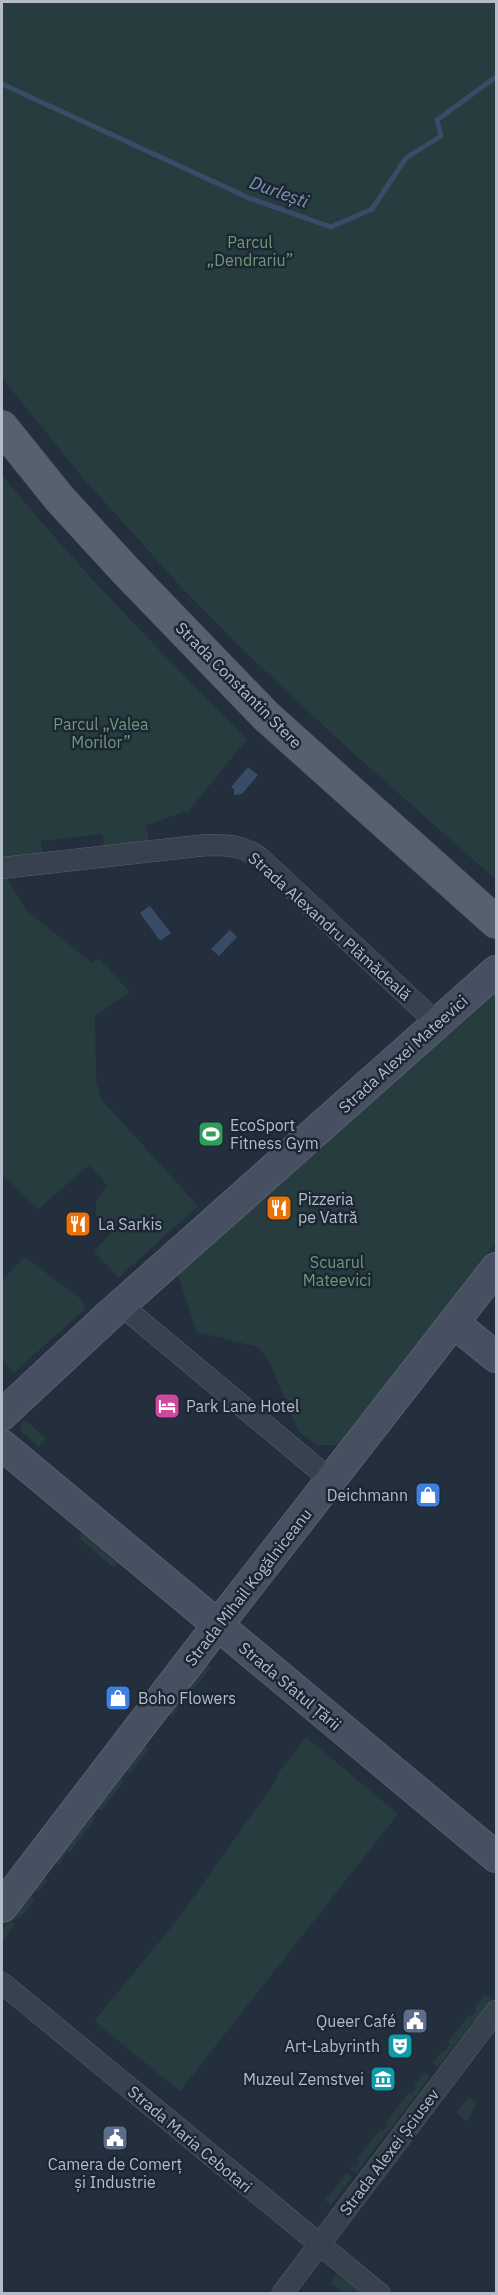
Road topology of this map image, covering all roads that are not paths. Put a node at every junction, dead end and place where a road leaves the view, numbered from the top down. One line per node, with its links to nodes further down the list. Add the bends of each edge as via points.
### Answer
1 (2, 427): 3 (main road, Strada Constantin Stere, via 59,498 266,716)
2 (2, 868): 5 (street, Strada Alexandru Plămădeală, via 206,845 247,849)
3 (496, 922)
4 (496, 971): 5 (main road, Strada Alexei Mateevici)
5 (437, 1023): 7 (main road, Strada Alexei Mateevici)
6 (496, 1268): 8 (main road, Strada Mihail Kogălniceanu)
7 (121, 1305): 10 (main road, Strada Alexei Mateevici); 12 (street)
8 (454, 1323): 9 (main road); 12 (main road, Strada Mihail Kogălniceanu)
9 (496, 1357)
10 (2, 1416)
11 (2, 1445): 13 (main road, Strada Sfatul Țării)
12 (332, 1481): 13 (main road, Strada Mihail Kogălniceanu)
13 (217, 1626): 14 (main road, Strada Sfatul Țării); 15 (main road, Strada Mihail Kogălniceanu)
14 (496, 1857)
15 (2, 1907)
16 (2, 1983): 18 (street, Strada Maria Cebotari)
17 (496, 2011): 18 (street, Strada Alexei Șciusev)
18 (319, 2245): 19 (street, Strada Alexei Șciusev); 20 (street, Strada Maria Cebotari)
19 (282, 2294)
20 (380, 2294)

